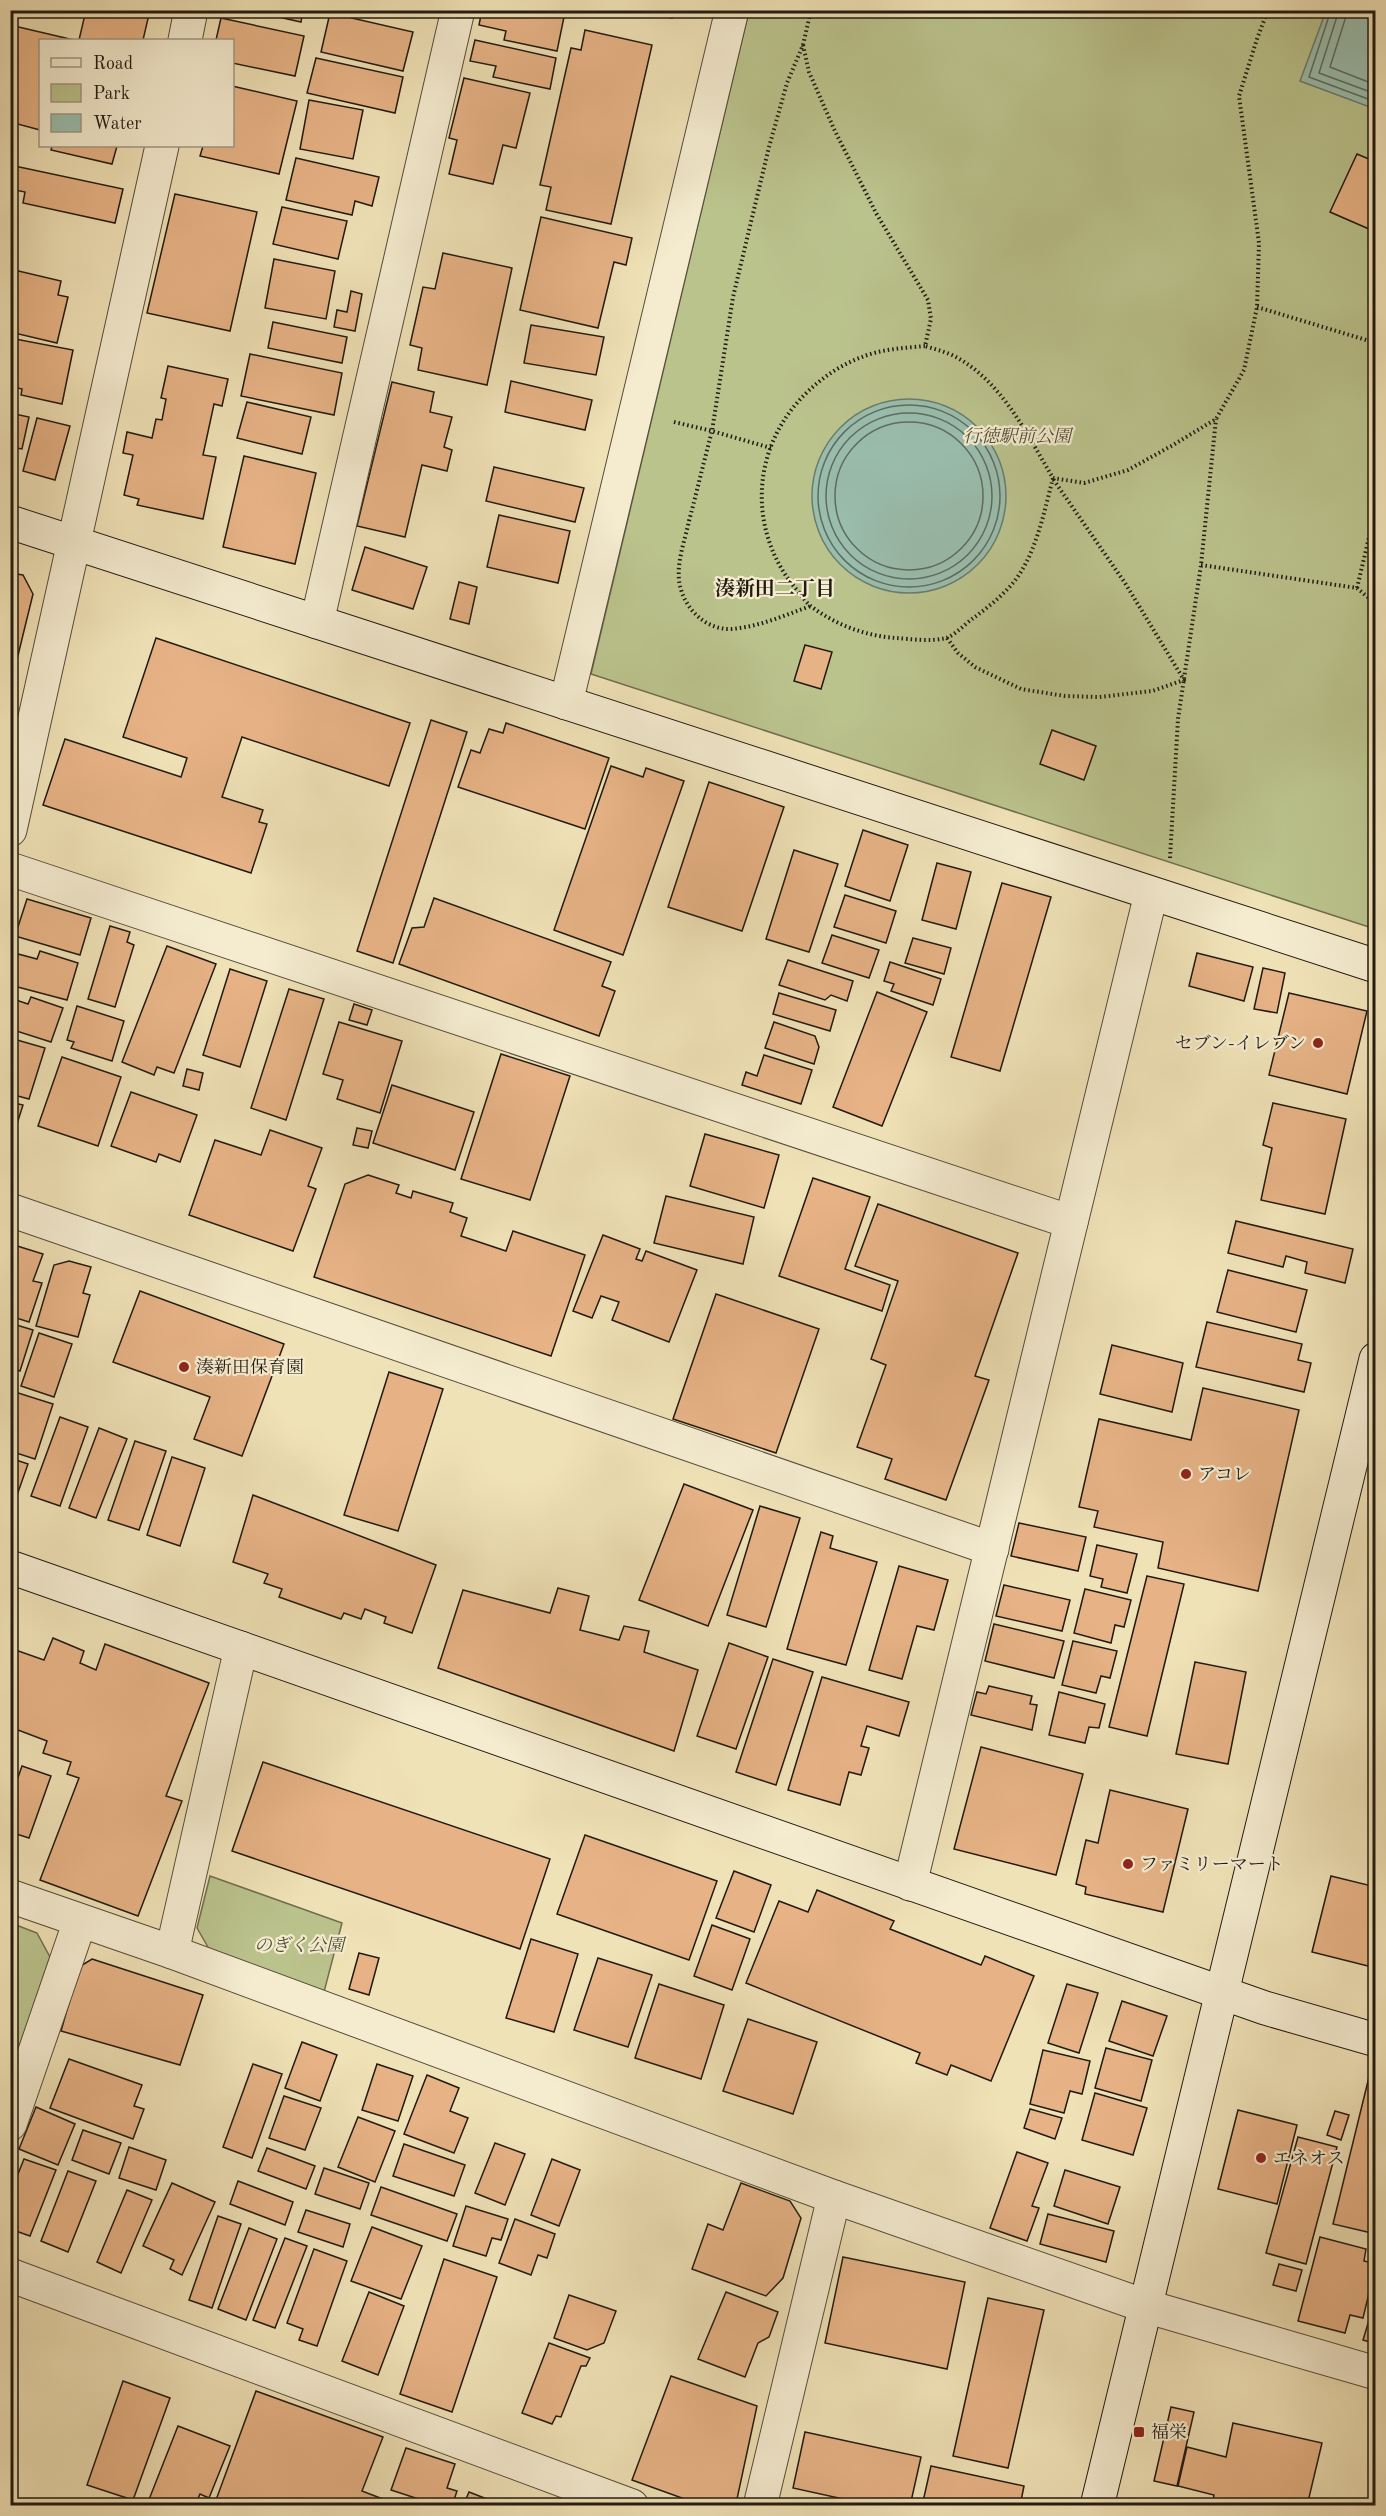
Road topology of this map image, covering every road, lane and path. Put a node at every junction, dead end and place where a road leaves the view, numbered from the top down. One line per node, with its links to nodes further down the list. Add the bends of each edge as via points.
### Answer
1 (191, 10): 6 (street)
2 (458, 10): 23 (street)
3 (732, 10): 26 (street)
4 (811, 10): 7 (path)
5 (1268, 10): 9 (path, via 1239,96 1259,243)
6 (185, 39)
7 (803, 45): 11 (path, via 809,72 834,129 876,213 928,300 931,319); 13 (path, via 787,82 733,297)
8 (162, 147): 18 (street)
9 (1257, 307): 10 (path); 12 (path, via 1244,370)
10 (1376, 343)
11 (925, 346): 14 (path, via 863,356 833,371 790,410); 15 (path, via 959,359 999,391)
12 (1216, 419): 15 (path, via 1128,470 1084,483); 19 (path)
13 (712, 431): 14 (path); 22 (path, via 681,556 679,579 683,596 708,625 730,629 761,624)
14 (771, 448): 22 (path, via 761,498 763,526 772,553)
15 (1053, 478): 24 (path, via 1043,519 1013,583); 25 (path, via 1125,583)
16 (1376, 508): 20 (path)
17 (10, 522): 18 (street)
18 (74, 543): 23 (street); 27 (street)
19 (1200, 565): 20 (path); 25 (path)
20 (1357, 588): 21 (path)
21 (1376, 604)
22 (811, 606): 24 (path, via 848,627 878,637)
23 (318, 622): 26 (street)
24 (946, 638): 25 (path, via 975,668 1032,691 1099,697 1152,691)
25 (1184, 680): 28 (path)
26 (566, 703): 30 (street)
27 (10, 830)
28 (1170, 862)
29 (10, 869): 33 (street)
30 (1151, 894): 31 (street); 33 (street)
31 (1376, 966)
32 (10, 1210): 35 (street)
33 (1071, 1222): 35 (street)
34 (1376, 1359): 42 (street)
35 (992, 1549): 38 (street)
36 (10, 1567): 37 (street)
37 (241, 1648): 38 (street); 41 (street)
38 (910, 1884): 42 (street)
39 (10, 1896): 40 (street)
40 (80, 1921): 41 (street); 44 (street)
41 (171, 1952): 45 (street)
42 (1220, 1993): 43 (street); 47 (street)
43 (1376, 2040)
44 (10, 2124)
45 (834, 2197): 47 (street); 50 (street)
46 (10, 2275): 49 (street)
47 (1145, 2306): 48 (street); 51 (street)
48 (1376, 2373)
49 (632, 2505)
50 (760, 2505)
51 (1097, 2505)

